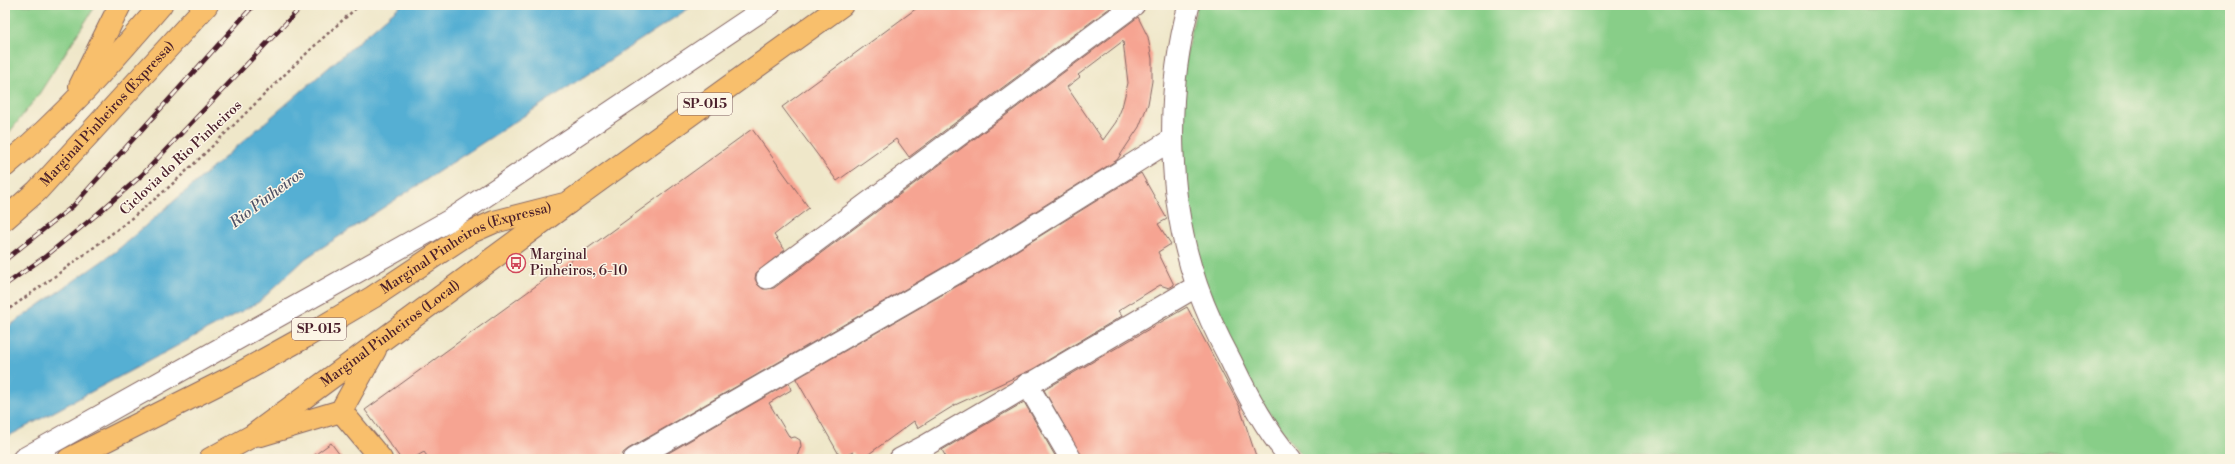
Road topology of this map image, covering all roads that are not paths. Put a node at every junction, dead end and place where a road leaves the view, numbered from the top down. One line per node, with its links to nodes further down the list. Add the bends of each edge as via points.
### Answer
1 (120, 5): 8 (main road)
2 (161, 5): 8 (main road)
3 (207, 5): 12 (main road, Marginal Pinheiros (Expressa), via 37,191)
4 (770, 5): 19 (lane, via 450,220)
5 (842, 5): 11 (main road, Marginal Pinheiros (Expressa) / SP-015)
6 (1134, 5): 13 (lane)
7 (1189, 5): 9 (lane, via 1179,56)
8 (70, 108): 10 (main road)
9 (1171, 140): 14 (lane, via 1174,182 1186,247); 23 (lane, via 986,256)
10 (5, 166)
11 (568, 203): 15 (main road, Marginal Pinheiros (Local)); 20 (main road, Marginal Pinheiros (Expressa) / SP-015, via 494,222 470,233 373,297 305,337 233,377)
12 (5, 220)
13 (767, 278)
14 (1197, 286): 16 (lane); 26 (lane, via 1242,384 1260,416)
15 (380, 342): 17 (main road); 18 (main road, Marginal Pinheiros (Local))
16 (1027, 384): 24 (lane); 25 (lane)
17 (341, 411): 18 (main road, via 267,434); 22 (main road)
18 (252, 436): 21 (main road, Marginal Pinheiros (Local))
19 (23, 459)
20 (69, 459)
21 (210, 459)
22 (381, 459)
23 (634, 459)
24 (900, 459)
25 (1071, 459)
26 (1291, 459)

